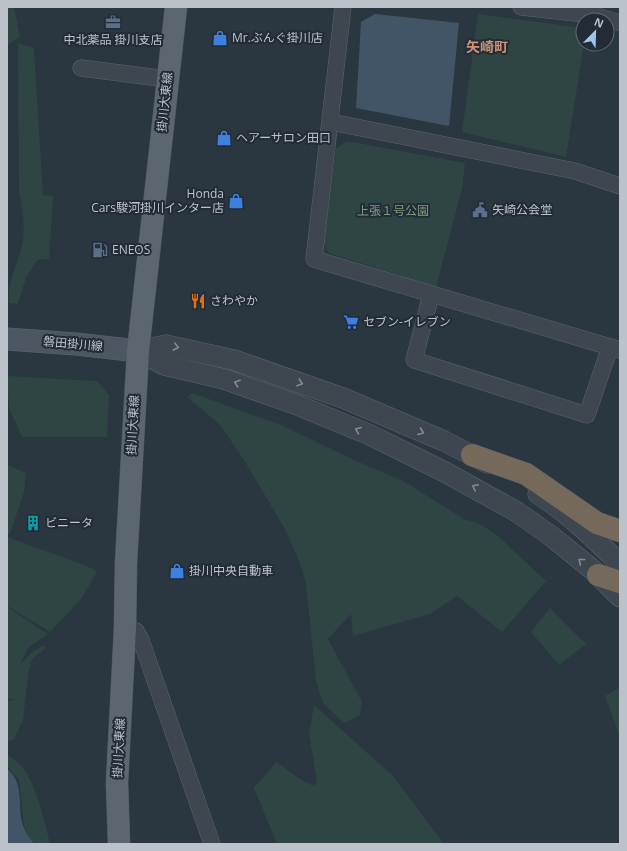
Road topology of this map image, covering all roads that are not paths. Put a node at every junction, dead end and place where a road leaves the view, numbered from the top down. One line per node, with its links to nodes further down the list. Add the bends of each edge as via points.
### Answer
1 (176, 7): 6 (main road, 掛川大東線)
2 (343, 7): 7 (street)
3 (521, 7): 4 (street, via 594,15)
4 (620, 23)
5 (81, 68): 6 (street)
6 (167, 79): 12 (main road, 掛川大東線)
7 (331, 122): 8 (street, via 575,171); 9 (street, via 314,259)
8 (620, 186)
9 (431, 295): 11 (street); 11 (street, via 414,360 587,415)
10 (7, 339): 12 (main road, 磐田掛川線)
11 (615, 348)
12 (138, 352): 13 (street, one-way to 13, via 166,344 234,360 343,398); 16 (street, one-way to 12, via 552,536 518,512 476,487 368,434 264,392 224,379 164,365); 19 (main road, 掛川大東線, via 126,563)
13 (472, 455): 14 (highway, via 526,474 597,523); 15 (street, via 552,502 593,536)
14 (620, 531)
15 (620, 564)
16 (598, 575): 17 (highway); 18 (street)
17 (620, 582)
18 (620, 597)
19 (125, 628): 20 (main road, 掛川大東線, via 117,782); 21 (street, via 136,631 142,640)
20 (119, 844)
21 (212, 844)

